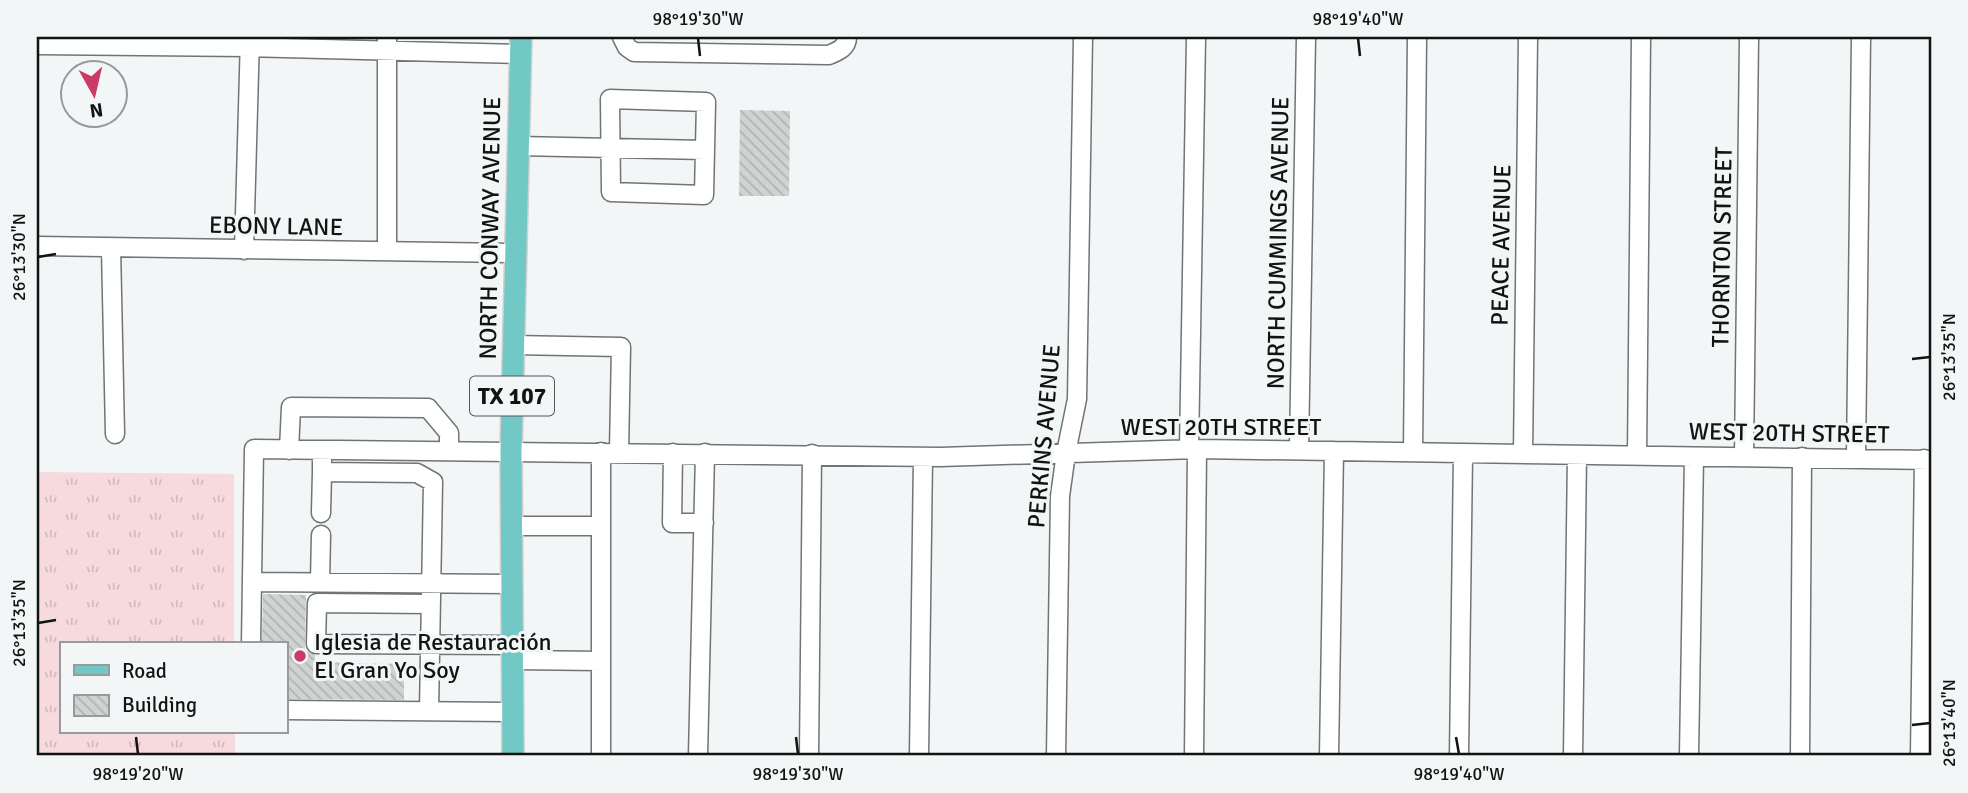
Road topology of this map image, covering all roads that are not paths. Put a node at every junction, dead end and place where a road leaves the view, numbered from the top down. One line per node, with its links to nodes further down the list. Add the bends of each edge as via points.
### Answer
1 (622, 37): 15 (street, via 634,52)
2 (847, 37): 15 (street, via 841,50 829,55)
3 (1083, 37): 39 (street, PERKINS AVENUE, via 1077,399)
4 (1196, 37): 27 (street)
5 (1307, 37): 31 (street, NORTH CUMMINGS AVENUE)
6 (1418, 37): 36 (street)
7 (1528, 37): 42 (street, PEACE AVENUE)
8 (1641, 37): 44 (street)
9 (1749, 37): 47 (street, THORNTON STREET)
10 (1861, 37): 49 (street)
11 (116, 41): 12 (street); 14 (street)
12 (250, 42): 13 (street); 22 (street)
13 (387, 44): 16 (street); 23 (street)
14 (37, 45)
15 (744, 45)
16 (521, 46): 17 (main road, NORTH CONWAY AVENUE / TX 107)
17 (518, 146): 18 (street); 24 (main road, NORTH CONWAY AVENUE / TX 107)
18 (611, 148): 19 (street); 19 (street, via 611,192 705,195); 19 (street, via 610,99 706,102)
19 (705, 150)
20 (37, 246): 21 (street, EBONY LANE)
21 (111, 248): 22 (street, EBONY LANE); 26 (street)
22 (244, 250): 23 (street, EBONY LANE)
23 (387, 251): 24 (street, EBONY LANE)
24 (515, 253): 25 (main road, NORTH CONWAY AVENUE / TX 107)
25 (513, 345): 34 (main road, NORTH CONWAY AVENUE / TX 107); 35 (street, via 621,348)
26 (115, 434)
27 (1193, 449): 31 (street, WEST 20TH STREET); 39 (street, WEST 20TH STREET); 76 (street)
28 (289, 450): 29 (street, WEST 20TH STREET); 30 (street, via 290,407 428,408 449,432); 58 (street, WEST 20TH STREET, via 254,449)
29 (321, 450): 32 (street, WEST 20TH STREET); 51 (street)
30 (449, 450): 32 (street, WEST 20TH STREET); 34 (street, WEST 20TH STREET)
31 (1299, 450): 33 (street, WEST 20TH STREET)
32 (390, 451): 52 (street)
33 (1334, 451): 36 (street, WEST 20TH STREET); 77 (street)
34 (511, 452): 35 (street, WEST 20TH STREET); 55 (main road, NORTH CONWAY AVENUE / TX 107)
35 (610, 452): 37 (street, WEST 20TH STREET); 56 (street)
36 (1413, 452): 41 (street, WEST 20TH STREET)
37 (673, 453): 38 (street, WEST 20TH STREET); 54 (street, via 672,523)
38 (705, 453): 40 (street, WEST 20TH STREET); 54 (street)
39 (1066, 453): 45 (street, WEST 20TH STREET); 75 (street, PERKINS AVENUE, via 1059,524)
40 (812, 454): 45 (street, WEST 20TH STREET); 73 (street)
41 (1463, 454): 42 (street, WEST 20TH STREET); 78 (street)
42 (1523, 454): 43 (street, WEST 20TH STREET)
43 (1577, 455): 44 (street, WEST 20TH STREET); 79 (street)
44 (1637, 456): 46 (street, WEST 20TH STREET)
45 (923, 457): 74 (street)
46 (1694, 457): 47 (street, WEST 20TH STREET); 80 (street)
47 (1744, 457): 48 (street, WEST 20TH STREET)
48 (1802, 457): 49 (street, WEST 20TH STREET); 81 (street)
49 (1857, 458): 50 (street, WEST 20TH STREET)
50 (1928, 460): 82 (street)
51 (322, 472): 52 (street); 53 (street)
52 (390, 473): 60 (street, via 416,474 433,482)
53 (321, 513)
54 (704, 523): 72 (street)
55 (512, 526): 56 (street); 61 (main road, NORTH CONWAY AVENUE / TX 107)
56 (601, 526): 66 (street)
57 (321, 535): 59 (street)
58 (252, 582): 59 (street); 63 (street)
59 (320, 582): 60 (street)
60 (431, 583): 61 (street); 62 (street)
61 (512, 584): 65 (main road, NORTH CONWAY AVENUE / TX 107)
62 (431, 604): 64 (street); 64 (street, via 317,603 316,644)
63 (251, 642)
64 (430, 645): 65 (street); 68 (street)
65 (512, 653): 66 (street); 69 (main road, NORTH CONWAY AVENUE / TX 107)
66 (601, 660): 71 (street)
67 (287, 710): 68 (street)
68 (429, 711): 69 (street)
69 (512, 712): 70 (main road, NORTH CONWAY AVENUE / TX 107)
70 (513, 756)
71 (601, 756)
72 (698, 756)
73 (809, 756)
74 (919, 756)
75 (1056, 756)
76 (1194, 756)
77 (1329, 756)
78 (1459, 756)
79 (1573, 756)
80 (1689, 756)
81 (1800, 756)
82 (1920, 756)

